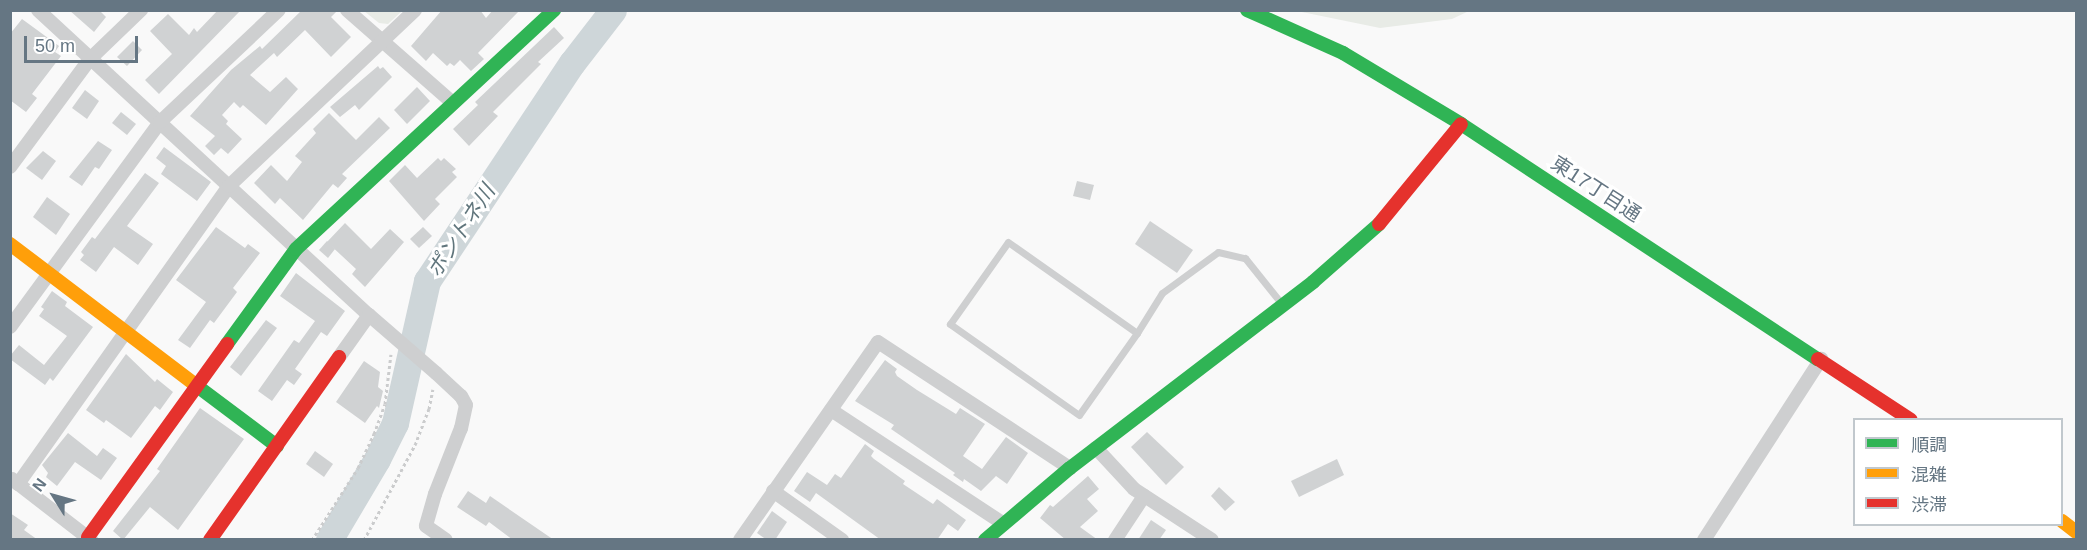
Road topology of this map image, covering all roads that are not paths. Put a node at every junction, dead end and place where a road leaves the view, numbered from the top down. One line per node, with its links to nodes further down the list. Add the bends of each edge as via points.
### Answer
1 (38, 10): 9 (street)
2 (141, 10): 9 (street)
3 (279, 10): 11 (street)
4 (346, 10): 8 (street)
5 (415, 10): 8 (street)
6 (554, 10): 10 (street)
7 (1247, 10): 12 (street, 東17丁目通, via 1343,53)
8 (382, 42): 10 (street); 14 (street)
9 (90, 58): 11 (street); 13 (street)
10 (453, 103): 16 (street)
11 (160, 122): 14 (street); 17 (street)
12 (1461, 124): 18 (street, via 1390,214); 23 (street, 東17丁目通)
13 (10, 167)
14 (229, 186): 16 (street); 21 (street)
15 (10, 244): 17 (street)
16 (296, 249): 19 (street); 24 (street)
17 (50, 274): 20 (street); 21 (street)
18 (1283, 306): 22 (lane, via 1245,258 1218,252 1162,293); 28 (street)
19 (369, 315): 27 (street); 38 (street, via 433,370 466,405 426,526)
20 (10, 327)
21 (125, 332): 24 (street); 30 (street)
22 (1137, 333): 22 (lane, via 1008,242 950,324 1079,415)
23 (1821, 359): 26 (street, 東17丁目通); 44 (street)
24 (197, 386): 27 (street); 36 (street)
25 (831, 410): 29 (street, via 878,342); 31 (street); 34 (street)
26 (1908, 418)
27 (277, 446): 37 (street)
28 (1096, 448): 29 (street); 32 (street, via 1118,475)
29 (1070, 468): 34 (street)
30 (14, 481): 36 (street)
31 (773, 491): 39 (street); 40 (street)
32 (1144, 496): 42 (street); 43 (street)
33 (2063, 522): 35 (street)
34 (1004, 524): 41 (street)
35 (2076, 532)
36 (90, 538)
37 (210, 540)
38 (446, 540)
39 (740, 540)
40 (842, 540)
41 (985, 540)
42 (1115, 540)
43 (1212, 540)
44 (1704, 540)

